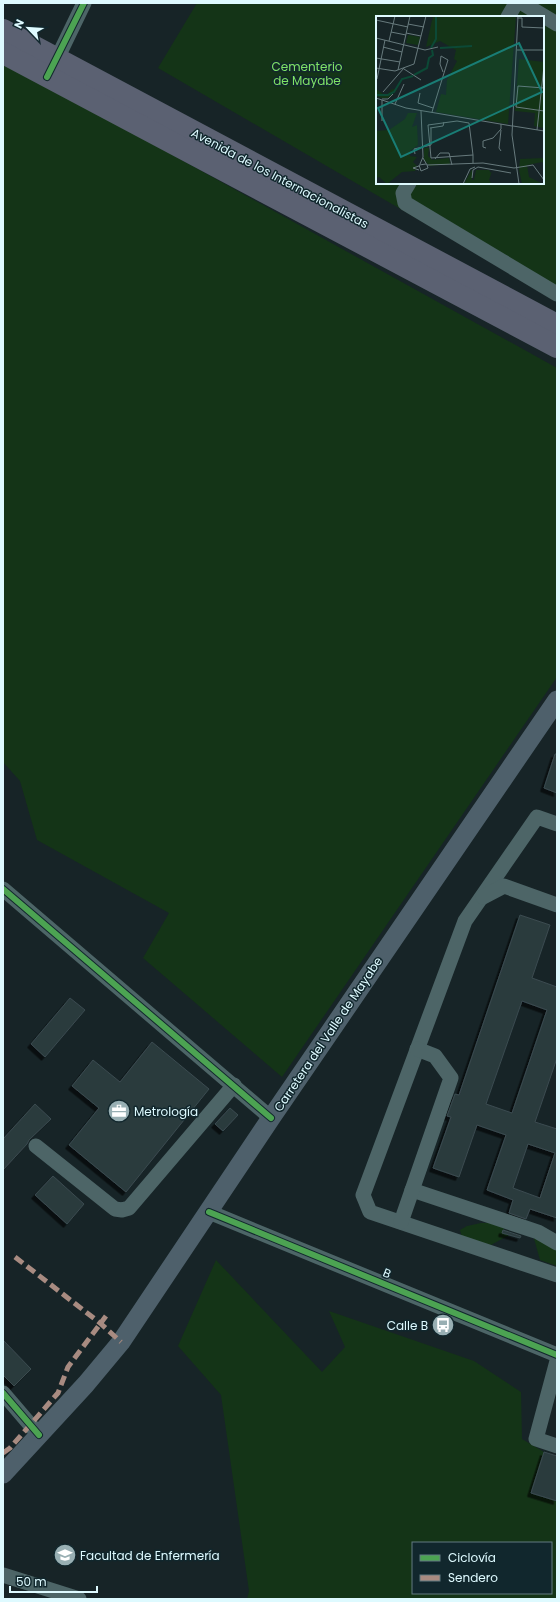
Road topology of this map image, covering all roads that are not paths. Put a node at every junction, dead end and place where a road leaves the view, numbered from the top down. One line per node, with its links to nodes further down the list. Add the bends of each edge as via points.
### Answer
1 (84, 3): 10 (street)
2 (516, 3): 4 (street)
3 (522, 3): 6 (street)
4 (509, 16)
5 (544, 16): 7 (street)
6 (544, 16)
7 (557, 24)
8 (3, 30): 10 (highway, Avenida de los Internacionalistas)
9 (3, 53): 10 (highway, Avenida de los Internacionalistas)
10 (52, 68): 13 (highway, Avenida de los Internacionalistas); 14 (highway, Avenida de los Internacionalistas)
11 (408, 184): 12 (street, via 403,193 405,203)
12 (557, 294)
13 (557, 325)
14 (557, 347)
15 (557, 700): 22 (main road, Carretera del Valle de Mayabe)
16 (557, 824): 18 (street, via 537,817)
17 (3, 889): 21 (street)
18 (480, 898): 19 (street, via 504,886); 20 (street, via 465,921)
19 (557, 905)
20 (417, 1049): 24 (street, via 435,1056 451,1078); 26 (street, via 363,1195 370,1212)
21 (234, 1085): 22 (street); 23 (street, via 129,1208 115,1209)
22 (271, 1118): 25 (main road, Carretera del Valle de Mayabe)
23 (36, 1146)
24 (412, 1190): 26 (street); 27 (street, via 538,1232)
25 (209, 1212): 29 (street, B); 32 (main road, Carretera del Valle de Mayabe, via 121,1342)
26 (401, 1222): 28 (street)
27 (557, 1243)
28 (557, 1275)
29 (557, 1355)
30 (557, 1361): 33 (street, via 536,1439)
31 (3, 1393): 32 (street)
32 (39, 1436): 34 (main road, Carretera del Valle de Mayabe)
33 (557, 1446)
34 (3, 1474)
35 (3, 1575): 36 (street)
36 (79, 1599)

